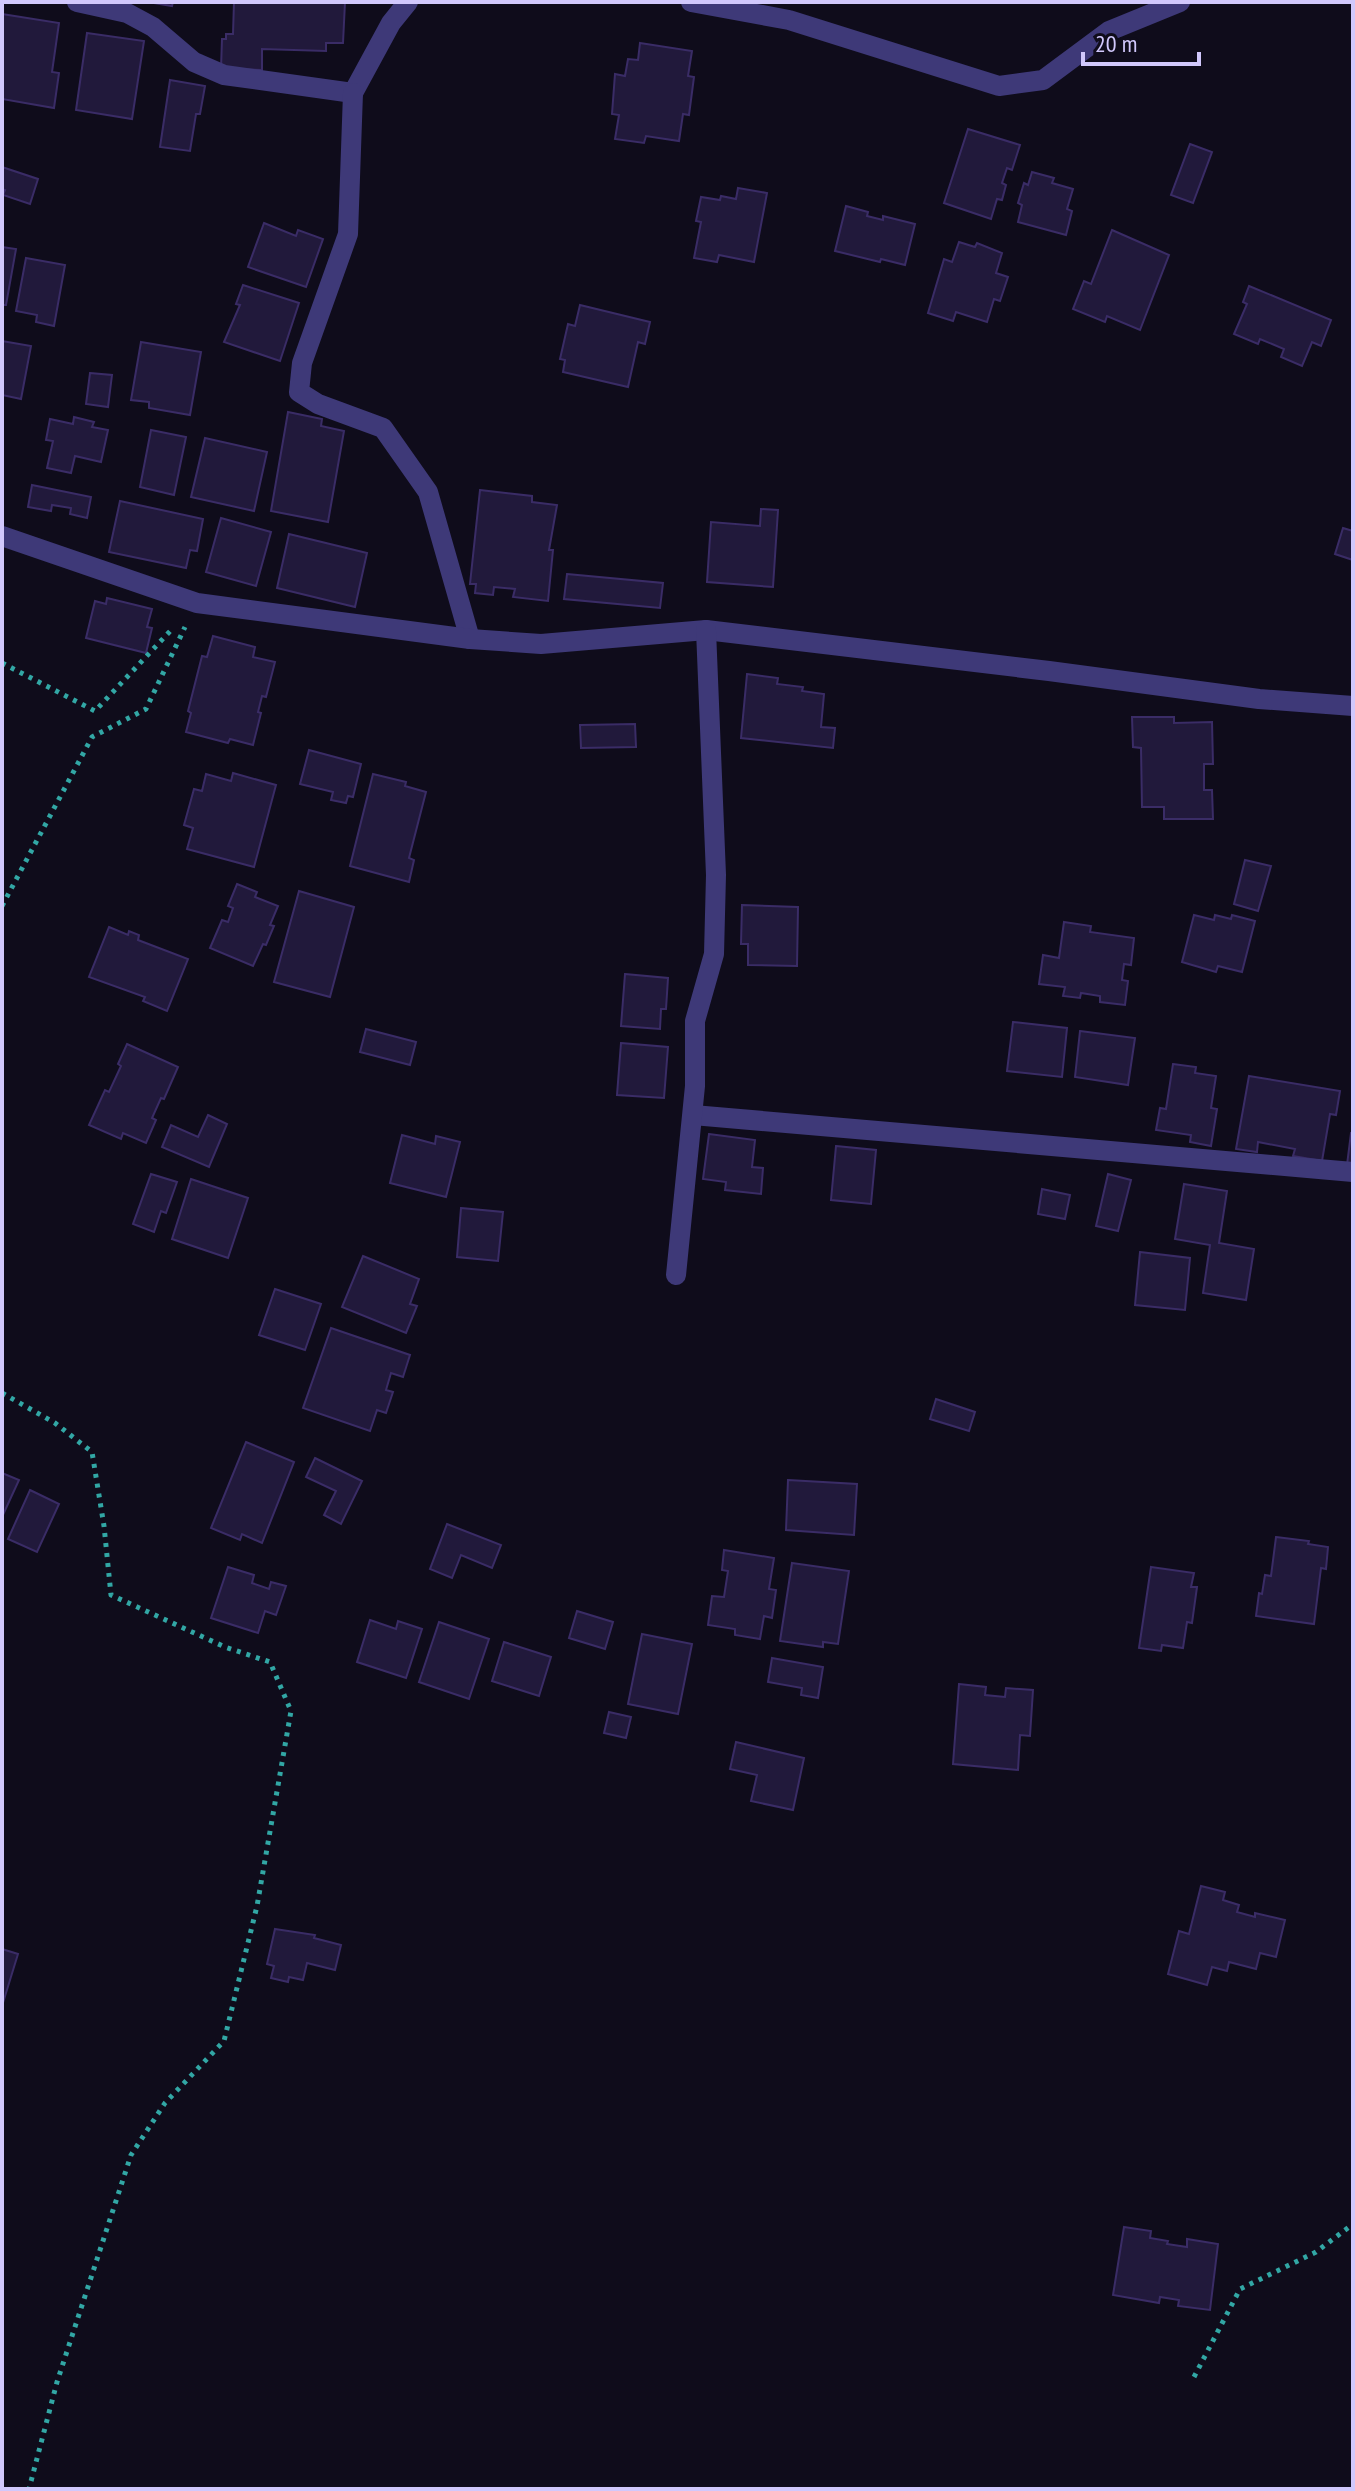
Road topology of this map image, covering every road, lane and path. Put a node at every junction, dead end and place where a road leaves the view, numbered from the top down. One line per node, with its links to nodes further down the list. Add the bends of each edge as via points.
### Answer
1 (77, 2): 5 (street, via 127,13 153,27 194,62 224,75)
2 (408, 2): 5 (street)
3 (691, 2): 4 (street, via 789,20 999,86 1043,80 1109,31)
4 (1180, 2)
5 (353, 93): 9 (street, via 348,234 302,363 299,392 383,428 428,492)
6 (2, 536): 7 (street)
7 (197, 603): 9 (street); 10 (path, via 95,711); 12 (path, via 146,709 92,737)
8 (706, 630): 9 (street, via 541,644); 11 (street, via 1259,699); 13 (street, via 714,954 695,1021)
9 (470, 639)
10 (2, 663)
11 (1353, 706)
12 (2, 906)
13 (693, 1115): 14 (street); 15 (street)
14 (1353, 1172)
15 (676, 1275)
16 (2, 1393): 19 (path, via 92,1452 111,1595 270,1662 291,1711 257,1906 224,2041 165,2103 131,2155 57,2382)
17 (1353, 2224): 18 (path, via 1316,2252 1240,2289)
18 (1194, 2377)
19 (29, 2489)

